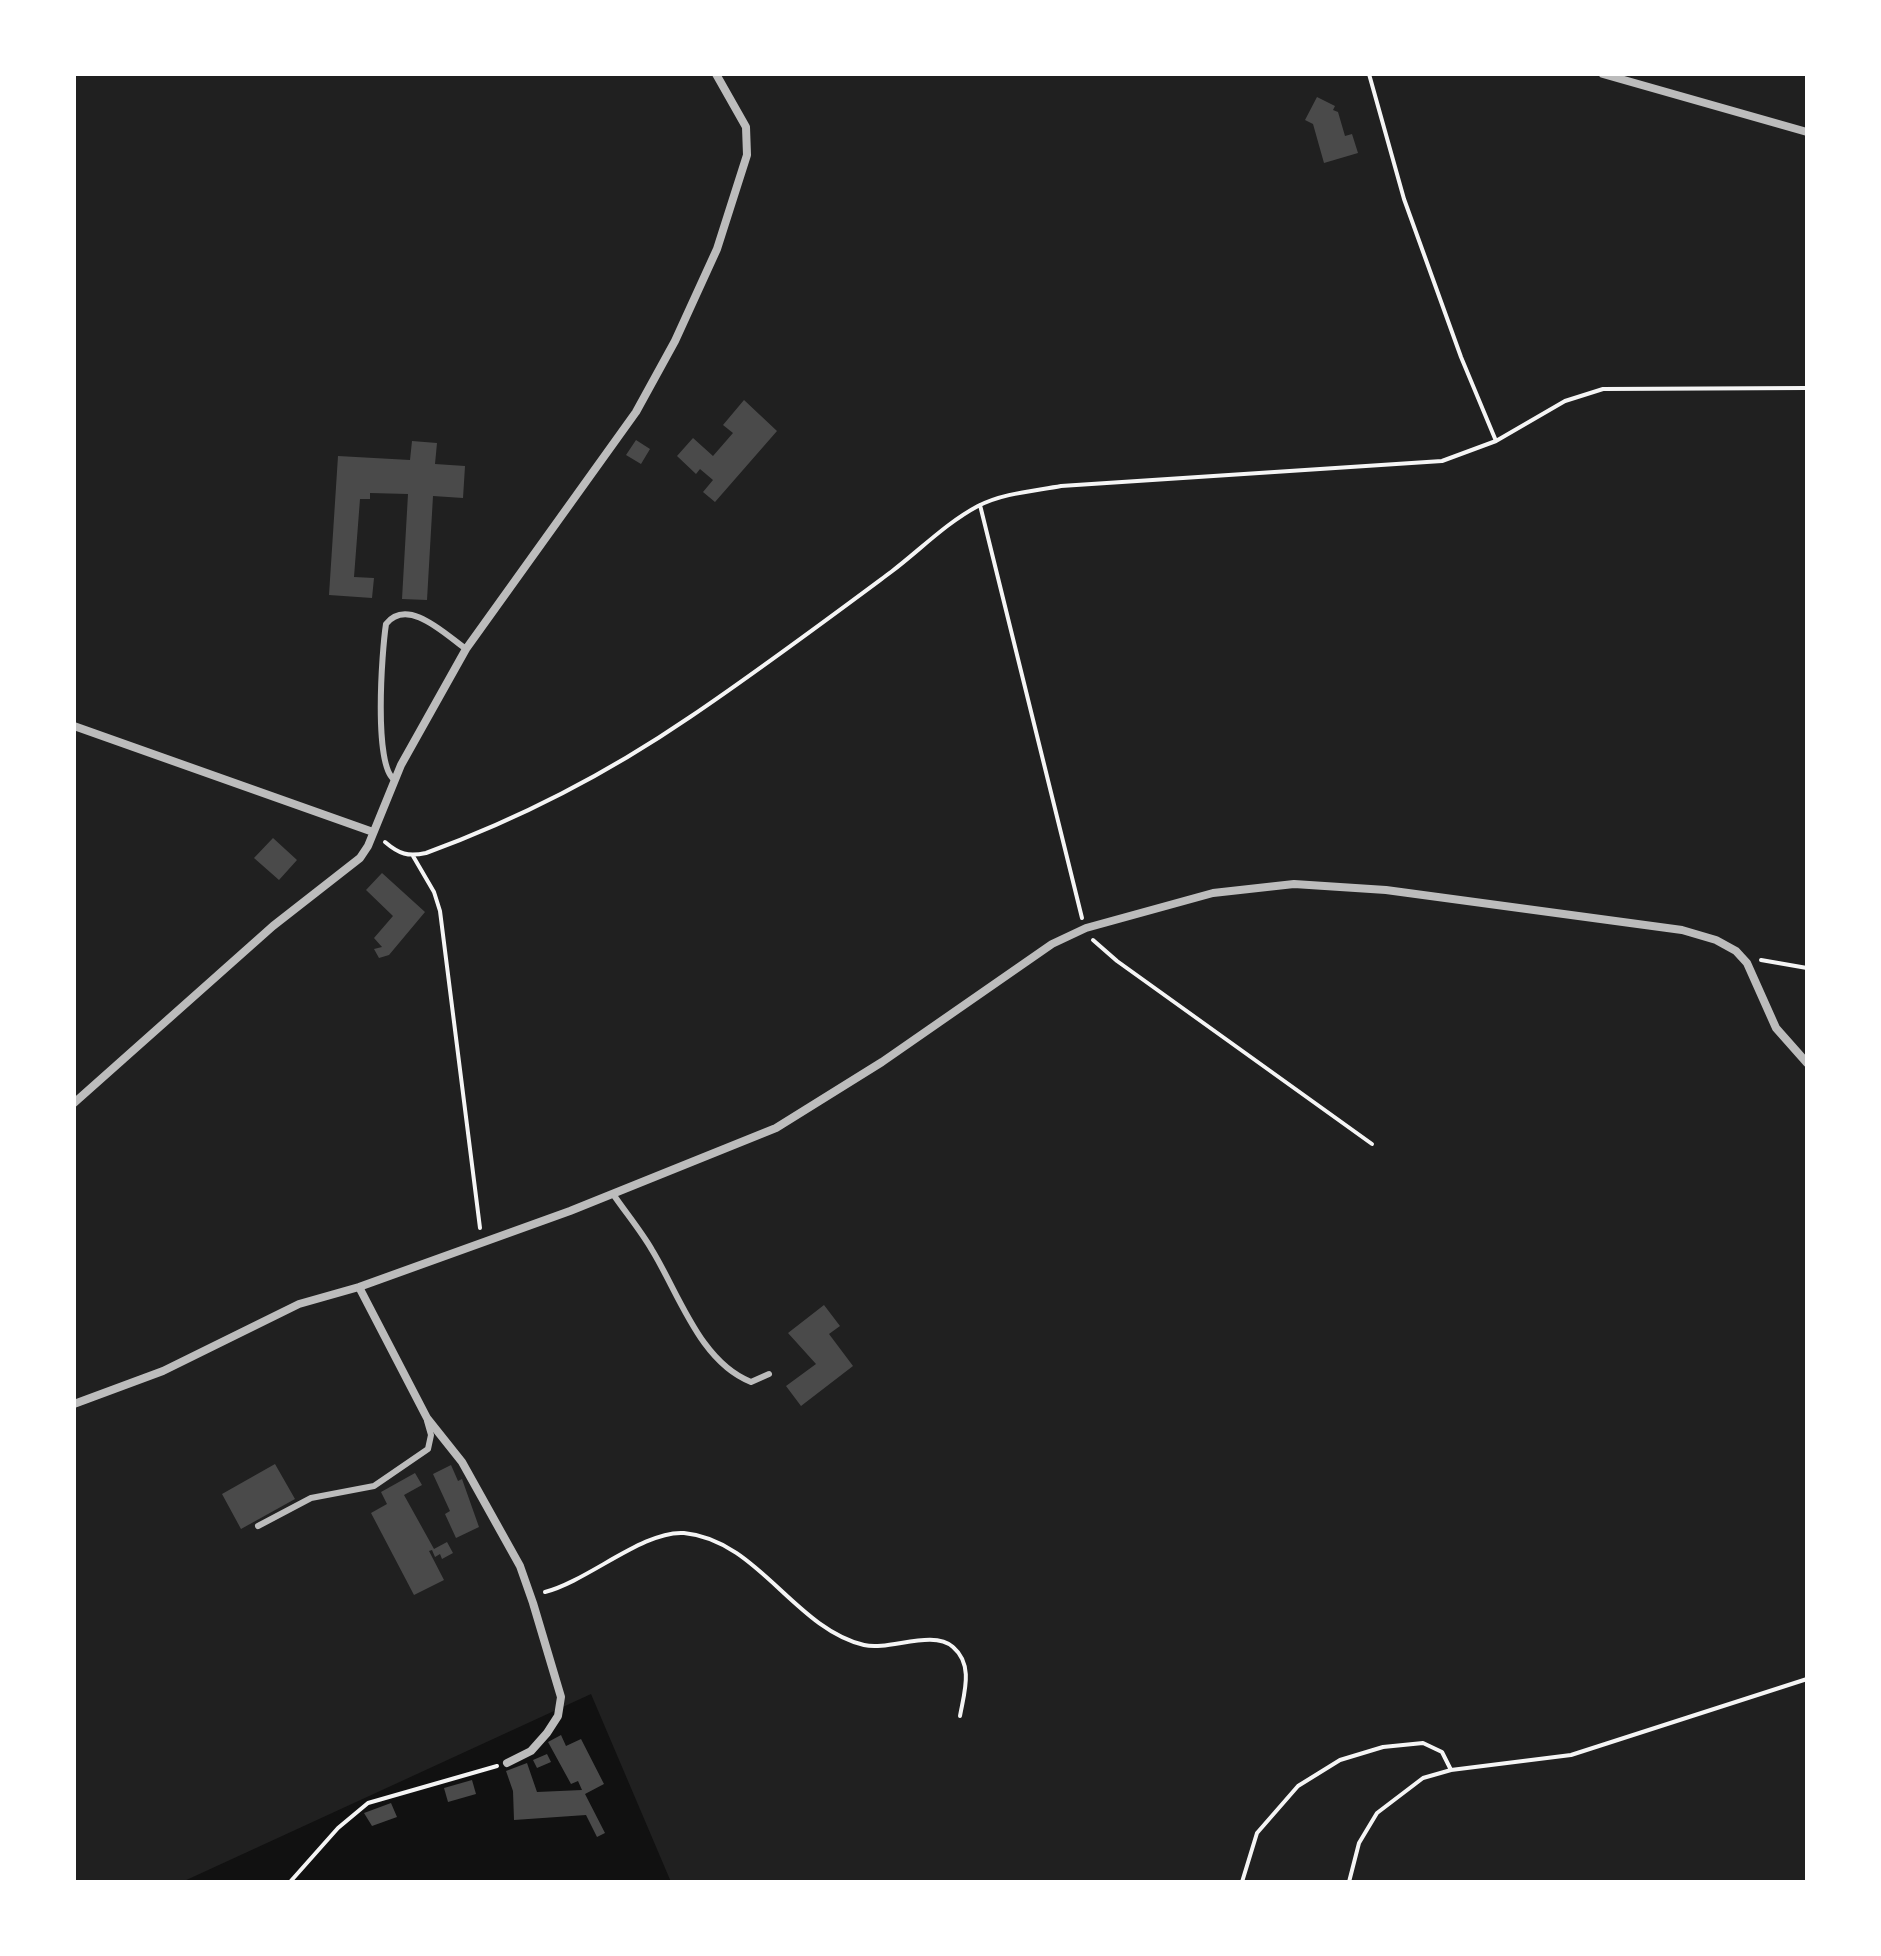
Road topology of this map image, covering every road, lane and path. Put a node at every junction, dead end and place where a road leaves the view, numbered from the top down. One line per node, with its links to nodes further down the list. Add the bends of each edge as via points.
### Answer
1 (716, 74): 8 (street, via 746,127 747,155 717,249 654,385)
2 (1369, 74): 6 (path, via 1404,199)
3 (1603, 74): 4 (street)
4 (1807, 132)
5 (1807, 388): 6 (path, via 1603,389 1565,401)
6 (1496, 441): 7 (path, via 1442,461 1061,486)
7 (980, 505): 12 (path, via 701,709 608,769 529,810); 13 (path)
8 (466, 649): 10 (street); 10 (lane, via 410,615 396,615 386,624 382,739 384,768)
9 (74, 726): 11 (street)
10 (395, 780): 11 (street)
11 (373, 832): 12 (path, via 398,853); 17 (street, via 360,858 273,926)
12 (413, 856): 20 (path, via 440,911 477,1220)
13 (1086, 928): 14 (street, via 1253,886 1337,885 1644,922 1716,940); 18 (path, via 1117,961); 19 (street, via 1011,970 803,1114)
14 (1747, 963): 15 (path, via 1769,959); 16 (street, via 1776,1028)
15 (1807, 968)
16 (1807, 1063)
17 (74, 1103)
18 (1372, 1144)
19 (613, 1194): 20 (street); 22 (lane, via 719,1360 735,1376 751,1382)
20 (486, 1240): 21 (street)
21 (359, 1287): 23 (street, via 299,1304 163,1371); 24 (street)
22 (769, 1374)
23 (74, 1404)
24 (427, 1418): 25 (lane, via 428,1449 374,1486 311,1498); 26 (street, via 462,1462)
25 (258, 1526)
26 (531, 1595): 28 (path, via 582,1579 665,1534 686,1533 749,1562 810,1615 862,1644 951,1644 967,1673); 29 (street, via 561,1697 558,1716 547,1733 531,1751)
27 (1807, 1679): 30 (path, via 1571,1755)
28 (960, 1716)
29 (507, 1763): 31 (path, via 368,1803)
30 (1451, 1770): 32 (path, via 1442,1752 1423,1743 1383,1747 1340,1760 1298,1786 1257,1833); 33 (path, via 1423,1778 1377,1813 1359,1843)
31 (290, 1882)
32 (1242, 1882)
33 (1349, 1882)

